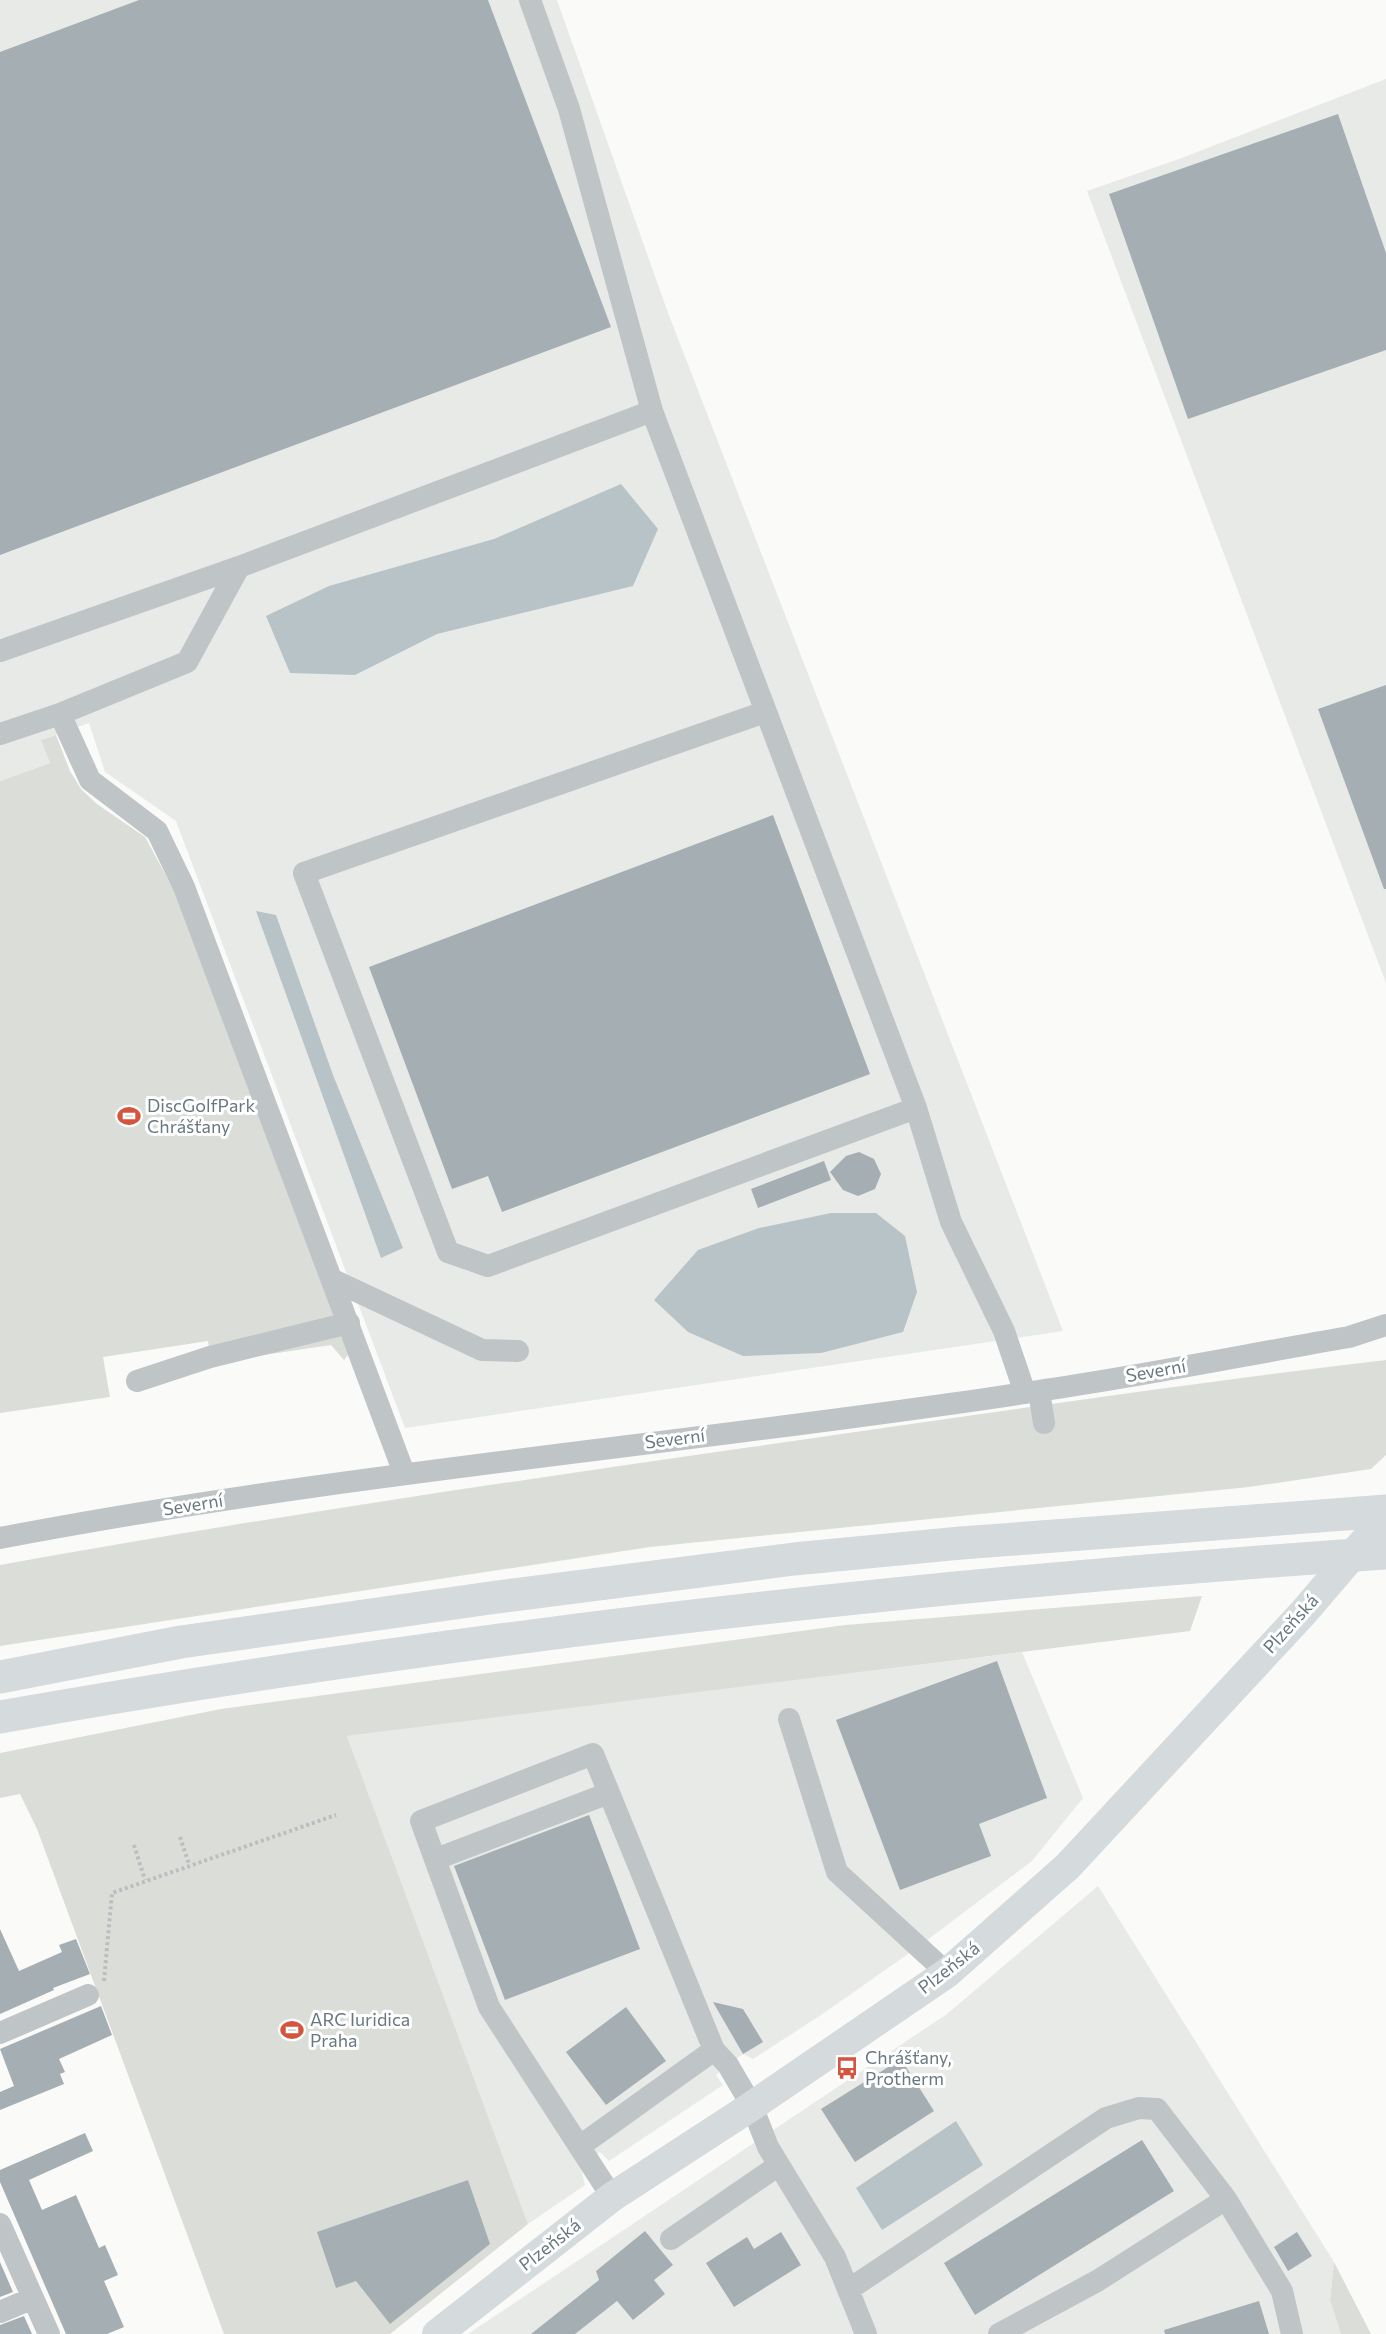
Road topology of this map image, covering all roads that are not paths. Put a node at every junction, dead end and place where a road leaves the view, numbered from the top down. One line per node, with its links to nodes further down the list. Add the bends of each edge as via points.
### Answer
1 (530, 0): 2 (street, via 569,110)
2 (652, 411): 3 (street); 5 (street)
3 (239, 567): 4 (street); 6 (street, via 187,662)
4 (0, 651)
5 (765, 712): 8 (street); 8 (street, via 304,873 448,1252 488,1266)
6 (60, 714): 7 (street); 9 (street, via 90,780 157,831 184,887)
7 (0, 734)
8 (916, 1108): 16 (street, via 951,1222)
9 (333, 1280): 10 (street); 14 (street, via 482,1350)
10 (350, 1323): 15 (street, via 210,1357); 18 (street)
11 (1386, 1325): 12 (street, Severní)
12 (1349, 1337): 13 (street, Severní); 16 (street, Severní)
13 (1386, 1338)
14 (518, 1351)
15 (137, 1381)
16 (1032, 1392): 17 (street); 18 (street, Severní)
17 (1044, 1423)
18 (404, 1473): 20 (street, Severní)
19 (1386, 1513): 22 (highway, via 1285,1517 794,1559 181,1642); 27 (main road, Plzeňská, via 1303,1613 1068,1866)
20 (0, 1538)
21 (1386, 1553): 23 (highway, via 795,1603 185,1684)
22 (0, 1677)
23 (0, 1717)
24 (789, 1719): 27 (street, via 837,1872)
25 (609, 1793): 26 (street); 26 (street, via 593,1754 421,1821); 30 (street)
26 (436, 1859): 32 (street, via 489,2007)
27 (947, 1973): 31 (main road, Plzeňská)
28 (88, 1995): 29 (street)
29 (0, 2033)
30 (714, 2050): 31 (street, via 728,2065); 32 (street)
31 (752, 2106): 33 (street); 34 (main road, Plzeňská)
32 (580, 2146): 34 (street)
33 (779, 2165): 37 (street); 38 (street, via 835,2257)
34 (612, 2197): 42 (main road, Plzeňská)
35 (1226, 2199): 38 (street, via 1157,2109 1139,2108 1106,2118); 44 (street, via 1097,2282); 45 (street, via 1282,2291)
36 (0, 2224): 39 (street)
37 (671, 2239)
38 (848, 2290): 43 (street)
39 (33, 2298): 40 (street); 41 (street)
40 (0, 2312)
41 (49, 2334)
42 (436, 2334)
43 (866, 2334)
44 (999, 2334)
45 (1292, 2334)

